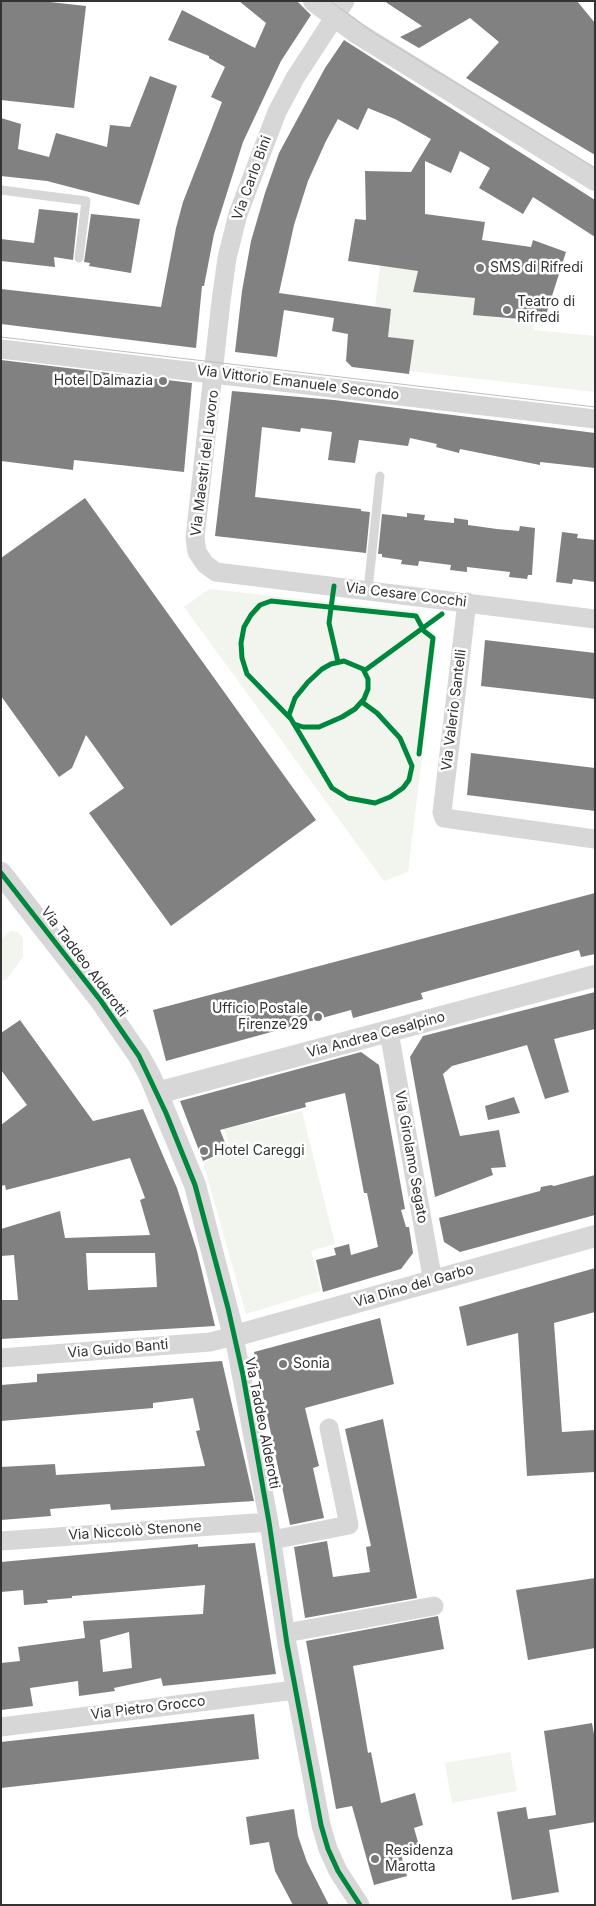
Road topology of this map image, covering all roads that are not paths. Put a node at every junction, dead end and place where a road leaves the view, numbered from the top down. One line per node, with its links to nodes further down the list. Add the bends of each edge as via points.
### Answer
1 (314, 1): 2 (street)
2 (340, 9): 3 (street, via 357,33); 7 (street, Via Carlo Bini, via 286,93 246,189 227,258)
3 (595, 180)
4 (1, 190): 5 (lane, via 86,201)
5 (79, 258)
6 (1, 349): 7 (street, Via Vittorio Emanuele Secondo)
7 (215, 374): 8 (street, Via Vittorio Emanuele Secondo); 10 (street, Via Maestri del Lavoro)
8 (595, 418)
9 (380, 476): 11 (lane)
10 (197, 552): 11 (street, Via Cesare Cocchi, via 216,572)
11 (368, 590): 12 (street, Via Cesare Cocchi)
12 (468, 602): 13 (street, Via Cesare Cocchi); 14 (street, Via Valerio Santelli, via 442,812 444,818)
13 (595, 619)
14 (595, 839)
15 (1, 873): 18 (street, Via Taddeo Alderotti, via 101,1001 139,1056)
16 (595, 976): 17 (street, Via Andrea Cesalpino)
17 (389, 1032): 18 (street, Via Andrea Cesalpino); 20 (street, Via Girolamo Segato)
18 (157, 1093): 21 (street, Via Taddeo Alderotti, via 195,1185)
19 (595, 1236): 20 (street, Via Dino del Garbo)
20 (433, 1282): 21 (street, Via Dino del Garbo)
21 (234, 1336): 22 (street, Via Guido Banti, via 210,1342); 24 (street, Via Taddeo Alderotti)
22 (1, 1358)
23 (329, 1428): 24 (street, Via Niccolò Stenone, via 349,1525)
24 (271, 1531): 25 (street, Via Niccolò Stenone); 27 (street, Via Taddeo Alderotti)
25 (1, 1541)
26 (434, 1606): 27 (street)
27 (286, 1632): 28 (street, Via Taddeo Alderotti)
28 (295, 1690): 29 (street, Via Pietro Grocco); 30 (street, Via Taddeo Alderotti, via 328,1849)
29 (1, 1727)
30 (360, 1905)

